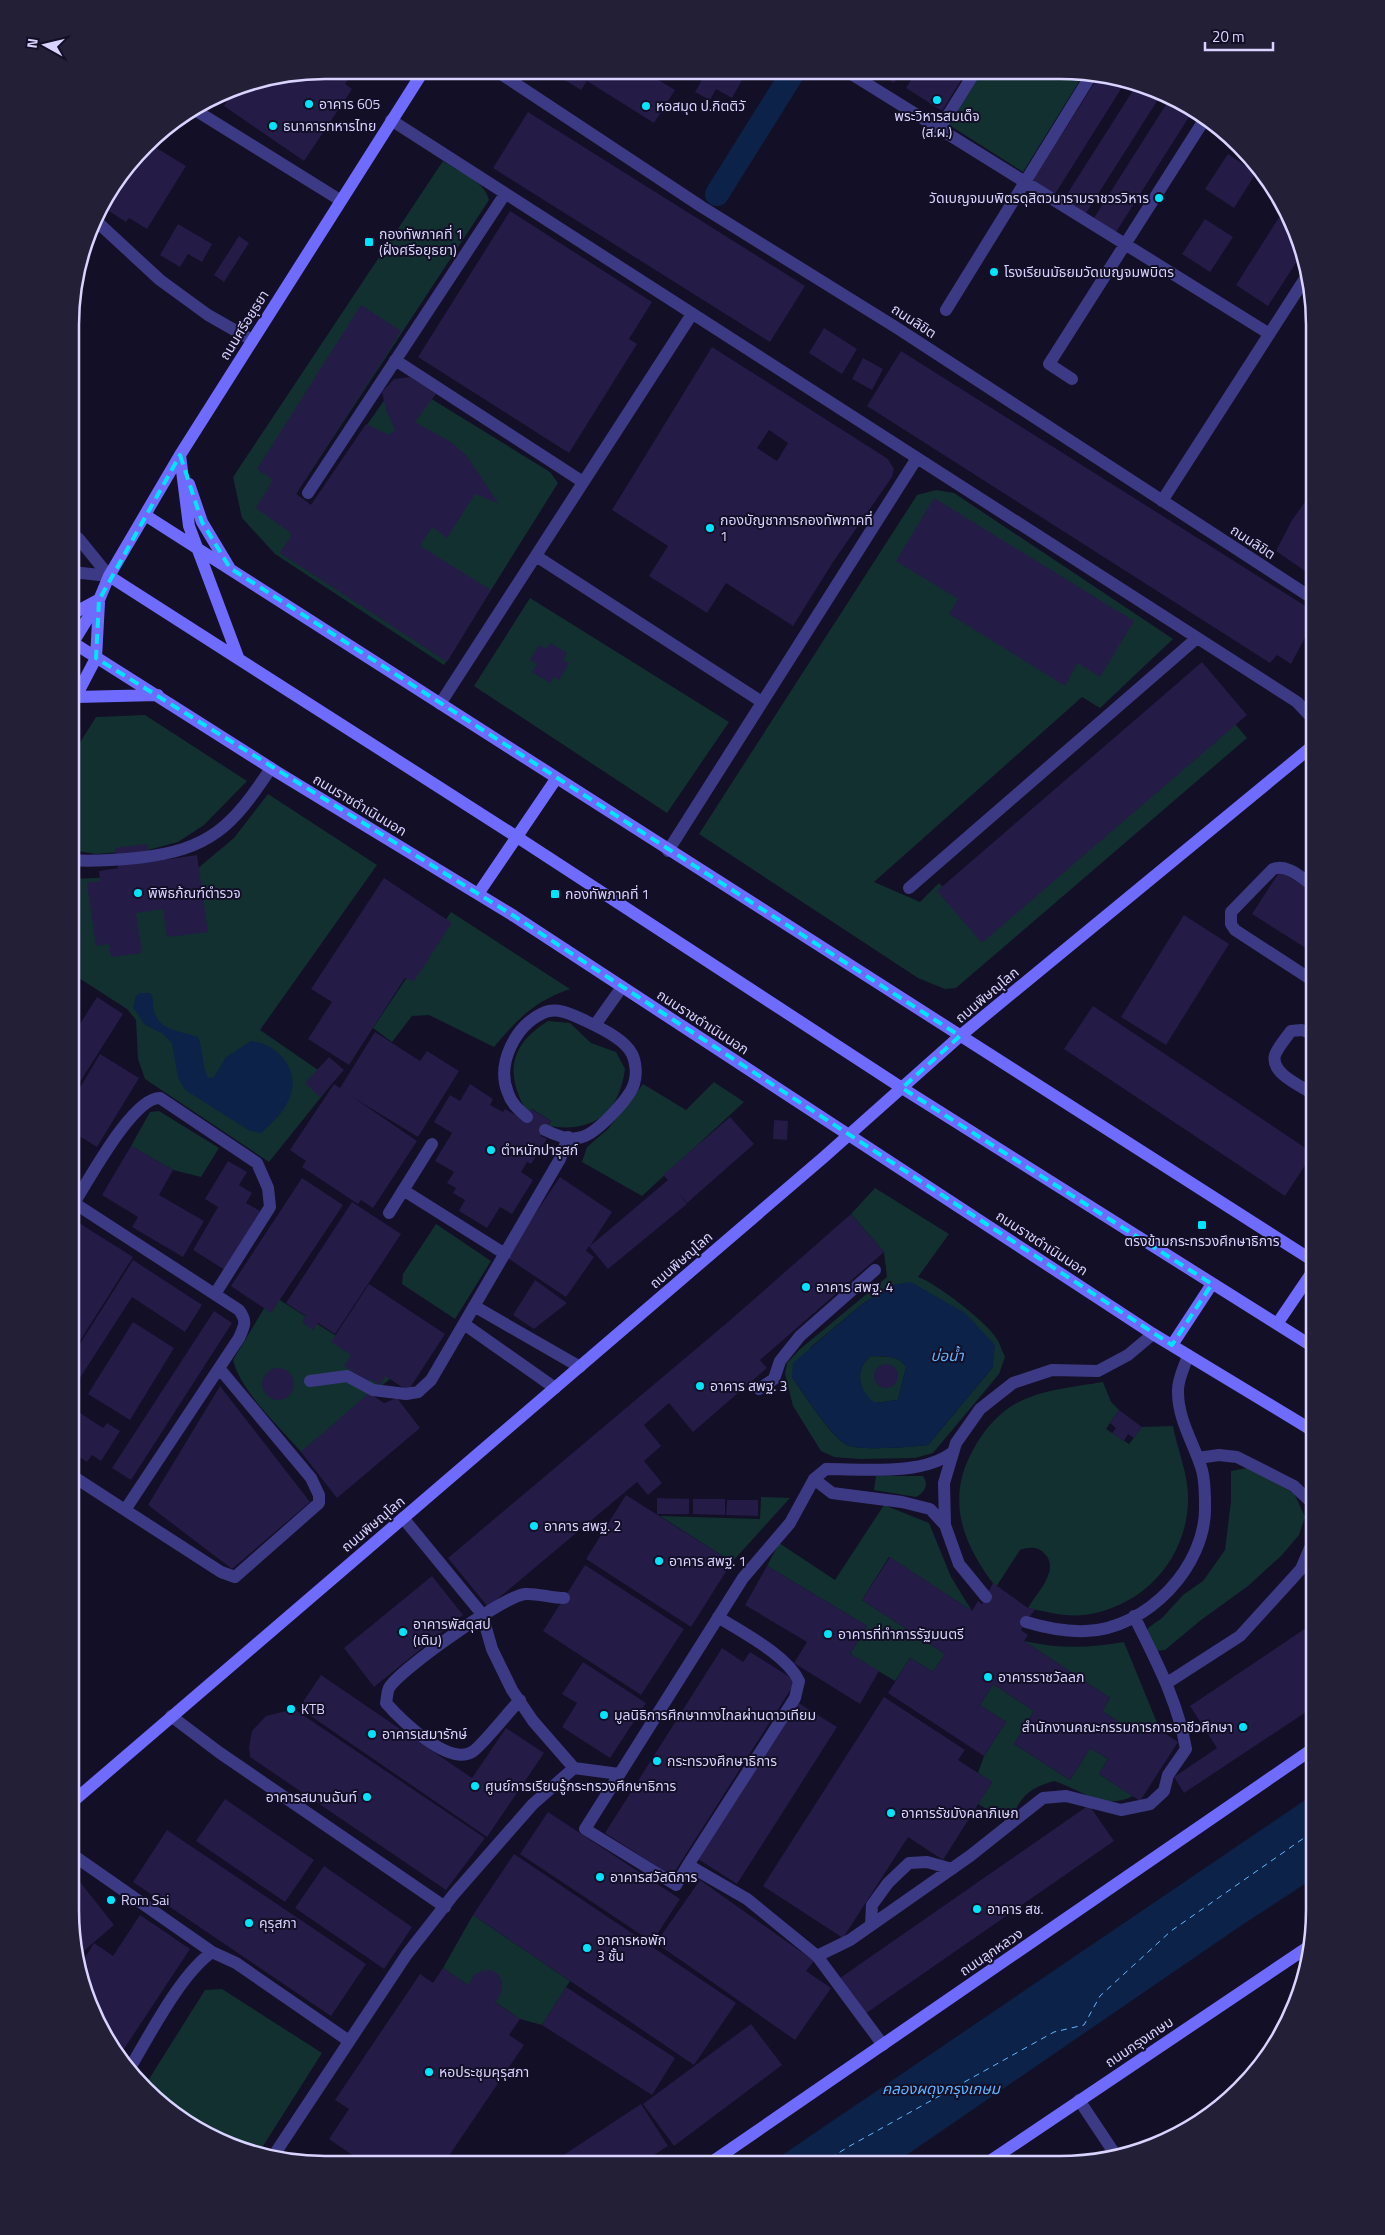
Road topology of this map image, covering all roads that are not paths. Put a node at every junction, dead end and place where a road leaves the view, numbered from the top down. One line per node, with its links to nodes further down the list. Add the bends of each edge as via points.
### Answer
1 (418, 79): 7 (main road, ถนนศรีอยุธยา)
2 (509, 79): 26 (street, ถนนลิขิต, via 702,207 897,328)
3 (860, 79): 9 (street)
4 (971, 79): 9 (street)
5 (1088, 80): 10 (street)
6 (200, 113): 12 (street)
7 (391, 120): 11 (street); 12 (main road, ถนนศรีอยุธยา)
8 (1202, 123): 14 (street)
9 (940, 128): 10 (street)
10 (1026, 181): 14 (street); 16 (street)
11 (505, 194): 17 (street); 20 (street)
12 (340, 200): 19 (main road, ถนนศรีอยุธยา)
13 (100, 224): 19 (street, via 160,280 208,315)
14 (1126, 244): 18 (street); 21 (street, via 1049,364)
15 (1303, 282): 18 (street)
16 (946, 310)
17 (692, 314): 23 (street); 24 (street)
18 (1268, 333): 26 (street)
19 (252, 340): 22 (main road, ถนนศรีอยุธยา)
20 (395, 360): 24 (street); 25 (street)
21 (1072, 379)
22 (180, 455): 27 (main road, ถนนศรีอยุธยา); 29 (main road, via 189,526); 31 (main road, via 202,522)
23 (916, 458): 38 (street); 45 (street)
24 (583, 482): 30 (street)
25 (308, 493)
26 (1162, 501): 34 (street, ถนนลิขิต)
27 (145, 515): 29 (main road); 33 (main road, ถนนศรีอยุธยา)
28 (79, 539): 33 (street)
29 (197, 548): 31 (main road); 40 (main road)
30 (536, 556): 45 (street); 46 (street)
31 (230, 568): 46 (main road)
32 (79, 573): 33 (street)
33 (109, 576): 35 (main road, ถนนศรีอยุธยา); 40 (main road)
34 (1306, 594)
35 (99, 600): 36 (main road); 37 (main road, ถนนศรีอยุธยา); 41 (main road, ถนนศรีอยุธยา)
36 (79, 610)
37 (79, 632)
38 (1197, 638): 47 (street, via 1296,702); 55 (street)
39 (79, 647): 41 (main road, ถนนราชดำเนินนอก)
40 (238, 657): 51 (main road)
41 (96, 658): 42 (main road, ถนนศรีอยุธยา); 43 (main road, ถนนราชดำเนินนอก)
42 (79, 690)
43 (158, 695): 44 (main road); 49 (main road, ถนนราชดำเนินนอก)
44 (79, 700)
45 (762, 702): 52 (street)
46 (440, 704): 50 (main road)
47 (1306, 712)
48 (1306, 751): 61 (main road, ถนนพิษณุโลก)
49 (271, 768): 53 (street, via 235,817 200,844 149,857); 56 (main road, ถนนราชดำเนินนอก)
50 (556, 779): 51 (main road); 52 (main road)
51 (517, 837): 56 (main road); 62 (main road)
52 (668, 851): 61 (main road)
53 (79, 861)
54 (1306, 881): 57 (street, via 1290,870 1273,869 1231,912 1230,917 1234,930)
55 (909, 888)
56 (478, 894): 58 (main road, ถนนราชดำเนินนอก)
57 (1306, 976)
58 (622, 987): 59 (street); 66 (main road, ถนนราชดำเนินนอก)
59 (595, 1025): 64 (street, via 569,1013 551,1010 534,1018 514,1040 504,1076 508,1093); 67 (street, via 627,1046 635,1064 634,1085 604,1125 580,1138)
60 (1306, 1032): 63 (street, via 1291,1031 1275,1059 1279,1072)
61 (960, 1036): 62 (main road, ถนนพิษณุโลก); 74 (main road)
62 (902, 1088): 66 (main road, ถนนพิษณุโลก); 77 (main road)
63 (1306, 1089)
64 (526, 1117)
65 (545, 1130): 67 (street)
66 (849, 1136): 82 (main road, ถนนราชดำเนินนอก); 86 (main road, ถนนพิษณุโลก)
67 (568, 1137): 73 (street, via 560,1159)
68 (432, 1144): 69 (street)
69 (403, 1190): 72 (street); 73 (street)
70 (79, 1193): 78 (street, via 122,1128 152,1098 160,1098 257,1163 268,1188 270,1207)
71 (79, 1206): 78 (street)
72 (389, 1213)
73 (505, 1254): 79 (street)
74 (1306, 1256)
75 (875, 1270): 90 (street, via 800,1336 780,1361 774,1379)
76 (1306, 1281): 81 (main road)
77 (1212, 1284): 81 (main road); 84 (main road)
78 (215, 1294): 87 (street, via 239,1310 246,1319 239,1338)
79 (474, 1306): 80 (street); 86 (street)
80 (464, 1324): 88 (street, via 432,1380 418,1392 406,1394 373,1390 347,1376); 89 (street)
81 (1277, 1324): 83 (main road)
82 (1153, 1334): 84 (main road, ถนนราชดำเนินนอก); 92 (street, via 1128,1355 1098,1371 1052,1370 1012,1384 980,1408)
83 (1306, 1342)
84 (1172, 1345): 85 (main road, ถนนราชดำเนินนอก)
85 (1188, 1355): 91 (main road, ถนนราชดำเนินนอก); 93 (street, via 1177,1390 1182,1421)
86 (580, 1367): 89 (main road, ถนนพิษณุโลก)
87 (220, 1368): 97 (street); 97 (street, via 311,1478 319,1495 318,1503 235,1576 221,1572)
88 (310, 1381)
89 (555, 1388): 98 (main road, ถนนพิษณุโลก)
90 (759, 1388)
91 (1306, 1427)
92 (953, 1452): 94 (street, via 942,1461 925,1467 826,1469); 99 (street, via 944,1483)
93 (1198, 1458): 96 (street, via 1237,1457 1294,1486); 104 (street, via 1206,1507 1198,1543 1181,1576 1156,1603)
94 (814, 1479): 99 (street, via 832,1493 930,1509); 105 (street, via 790,1523 743,1578)
95 (79, 1480): 97 (street)
96 (1306, 1497)
97 (125, 1510)
98 (403, 1518): 103 (street); 109 (main road, ถนนพิษณุโลก)
99 (945, 1525): 101 (street, via 960,1564)
100 (1306, 1557): 107 (street, via 1301,1569 1240,1636)
101 (986, 1597)
102 (564, 1598): 103 (street, via 525,1594)
103 (482, 1614): 108 (street, via 492,1649); 108 (street, via 389,1687 386,1703 402,1722 442,1749 459,1756 473,1752)
104 (1134, 1616): 106 (street, via 1124,1622 1088,1631 1051,1630); 107 (street)
105 (718, 1617): 112 (street); 115 (street, via 768,1649 794,1671 799,1682 795,1698)
106 (1026, 1622)
107 (1167, 1682): 116 (street, via 1183,1728 1186,1749 1168,1775 1164,1791 1150,1804 1121,1810 1066,1796 1043,1798)
108 (520, 1700): 111 (street, via 534,1722)
109 (171, 1716): 113 (main road, ถนนพิษณุโลก); 117 (street)
110 (1306, 1754): 123 (main road, ถนนลูกหลวง)
111 (574, 1768): 112 (street); 117 (street, via 533,1804)
112 (619, 1774): 115 (street, via 585,1829 676,1886)
113 (79, 1796)
114 (79, 1859): 120 (street)
115 (688, 1865): 121 (street, via 747,1899)
116 (952, 1869): 118 (street); 118 (street, via 927,1862 909,1863 888,1883 872,1905)
117 (445, 1906): 122 (street)
118 (871, 1925): 121 (street, via 850,1940)
119 (1303, 1950): 125 (main road, ถนนกรุงเกษม)
120 (212, 1952): 122 (street, via 236,1963); 124 (street, via 201,1960 171,2001)
121 (817, 1956): 123 (street)
122 (349, 2041): 127 (street)
123 (883, 2045): 128 (main road, ถนนลูกหลวง)
124 (132, 2064)
125 (1079, 2100): 126 (street); 129 (main road, ถนนกรุงเกษม)
126 (1113, 2151)
127 (276, 2152)
128 (721, 2156)
129 (997, 2156)

